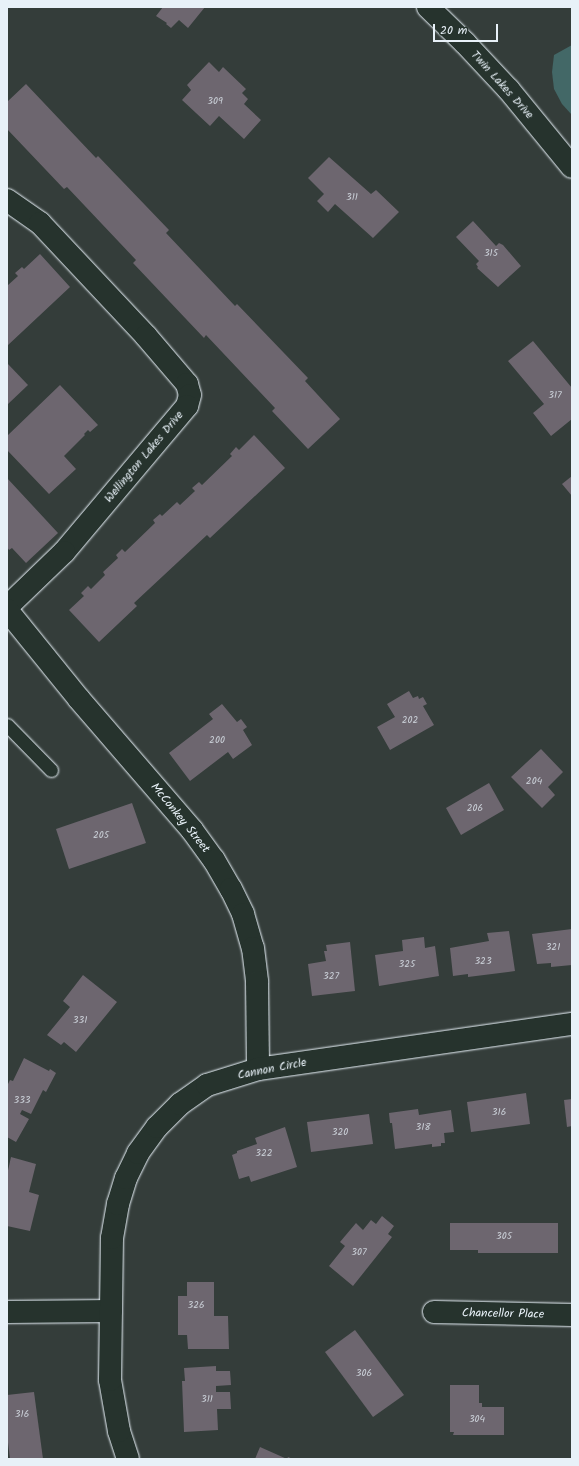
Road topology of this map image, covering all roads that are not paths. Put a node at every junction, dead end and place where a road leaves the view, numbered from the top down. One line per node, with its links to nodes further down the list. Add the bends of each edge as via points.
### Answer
1 (428, 7): 2 (street, Twin Lakes Drive, via 509,90)
2 (572, 167)
3 (7, 200): 4 (street, Wellington Lakes Drive, via 46,229 146,336 187,384 190,395 187,406 64,552)
4 (7, 607)
5 (7, 610): 9 (street, McConkey Street, via 79,699 192,830 231,889 243,914 252,948 257,982)
6 (7, 725): 7 (lane)
7 (50, 770)
8 (572, 1024): 9 (street, Cannon Circle)
9 (258, 1069): 10 (street, Cannon Circle, via 207,1085 180,1104 157,1127 138,1153 126,1178 118,1204 112,1238)
10 (111, 1311): 11 (street); 14 (street, Cannon Circle, via 111,1395 118,1431)
11 (7, 1312)
12 (434, 1312): 13 (street, Chancellor Place)
13 (572, 1315)
14 (128, 1459)

